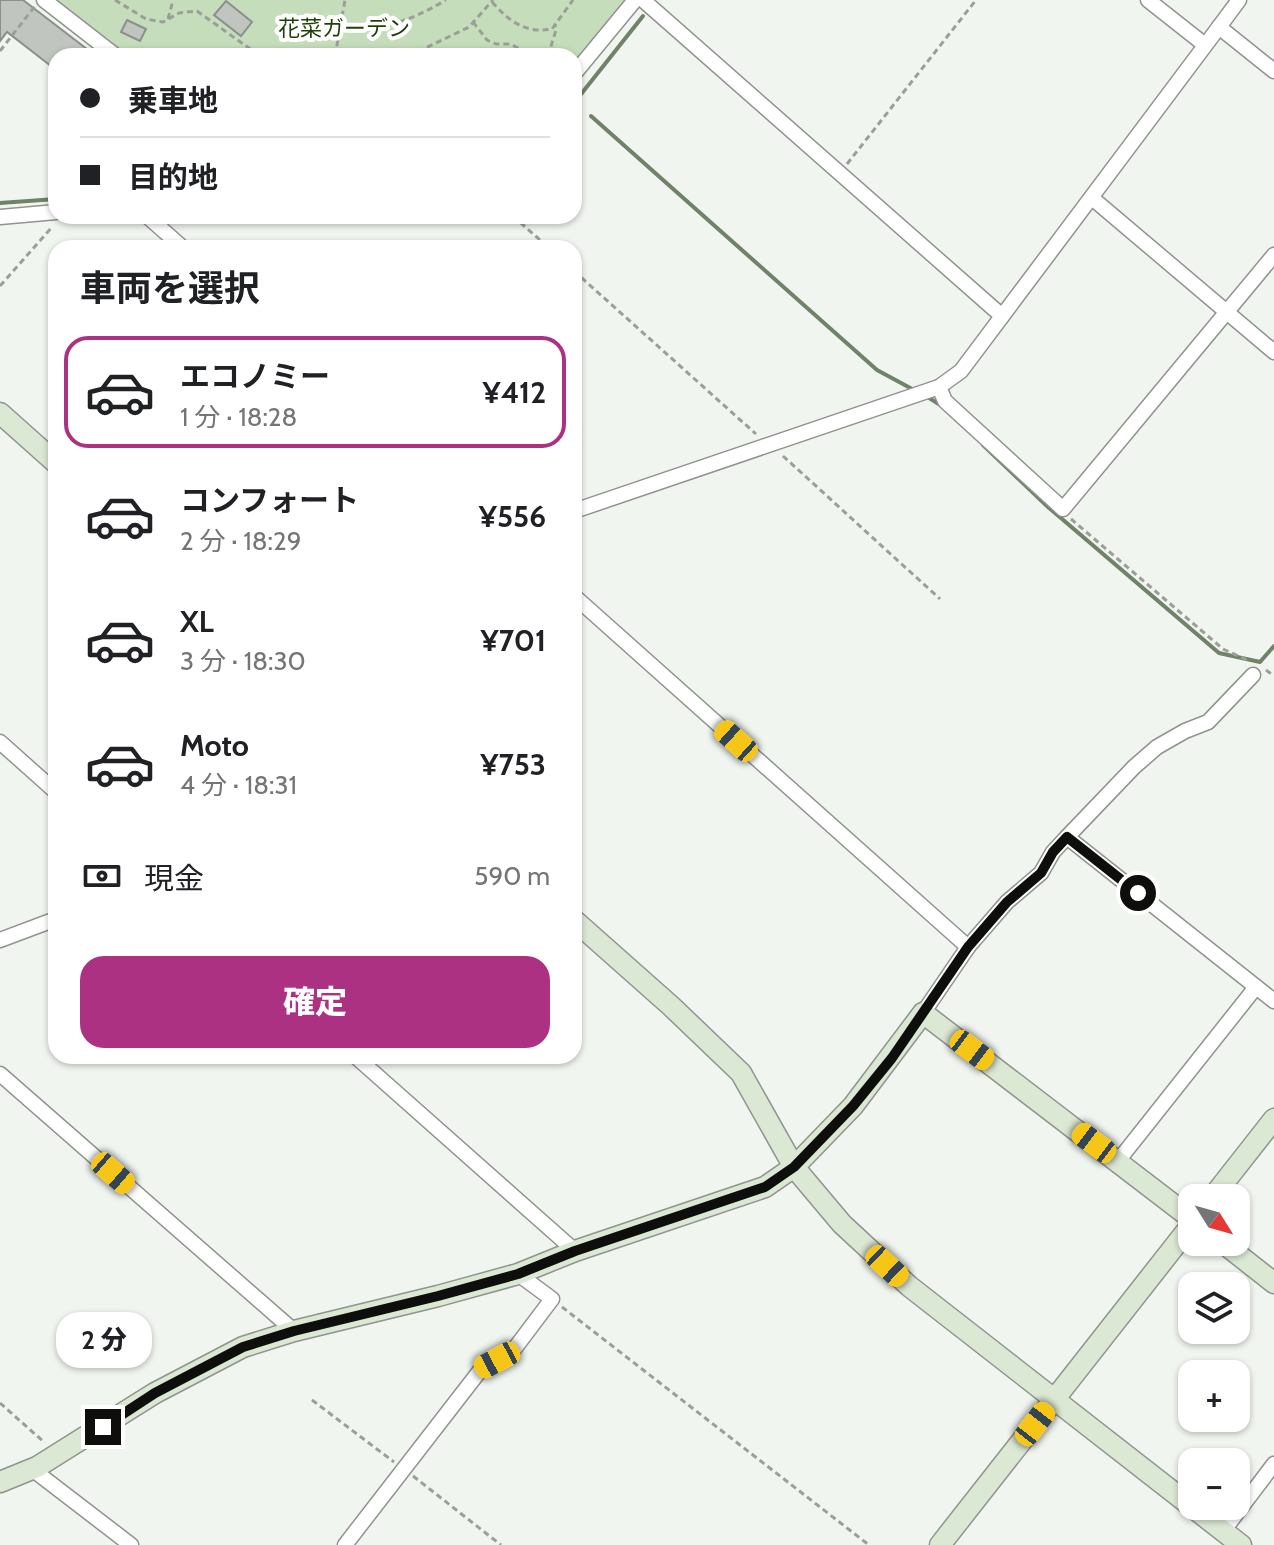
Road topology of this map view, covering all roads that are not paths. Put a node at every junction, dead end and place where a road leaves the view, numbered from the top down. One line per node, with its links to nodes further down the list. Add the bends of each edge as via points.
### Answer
1 (42, 0): 8 (street)
2 (635, 0): 9 (street)
3 (643, 0): 18 (street)
4 (1148, 0): 7 (street)
5 (1239, 0): 6 (street)
6 (1219, 27): 7 (street); 10 (street)
7 (1205, 45): 11 (street)
8 (105, 48)
9 (582, 64)
10 (1274, 71)
11 (1092, 198): 17 (street); 18 (street)
12 (48, 213): 13 (street)
13 (0, 217)
14 (156, 224): 15 (street)
15 (174, 240)
16 (1274, 255): 17 (street)
17 (1227, 313): 19 (street); 20 (street, via 1063,509 945,401)
18 (1002, 316): 20 (street, via 961,371)
19 (1274, 352)
20 (939, 387): 23 (street)
21 (0, 413): 22 (street)
22 (48, 456)
23 (582, 508)
24 (582, 603): 32 (street)
25 (1253, 675): 28 (street, via 1208,722 1146,757)
26 (0, 742): 27 (street)
27 (48, 785)
28 (1067, 837): 32 (street, via 1041,873); 33 (street)
29 (48, 922): 31 (street)
30 (582, 927): 40 (street, via 741,1073)
31 (0, 940)
32 (968, 947): 35 (street)
33 (1256, 987): 34 (street); 39 (street)
34 (1274, 1001)
35 (923, 1013): 39 (street); 40 (street, via 853,1106)
36 (364, 1064): 44 (street)
37 (0, 1074): 48 (street)
38 (1274, 1119): 41 (street)
39 (1118, 1161): 42 (street)
40 (794, 1167): 44 (street, via 765,1187); 49 (street, via 842,1224 909,1286)
41 (1223, 1184)
42 (1178, 1210)
43 (1178, 1239): 49 (street)
44 (575, 1251): 46 (street)
45 (1240, 1256): 47 (street)
46 (518, 1274): 48 (street); 55 (street, via 552,1299 512,1352 482,1368)
47 (1274, 1283)
48 (294, 1331): 51 (street, via 211,1362)
49 (1054, 1400): 53 (street); 56 (street)
50 (1274, 1464): 53 (street)
51 (32, 1469): 52 (street); 54 (street)
52 (0, 1482)
53 (1224, 1530): 57 (street)
54 (131, 1545)
55 (345, 1545)
56 (940, 1545)
57 (1241, 1545)

